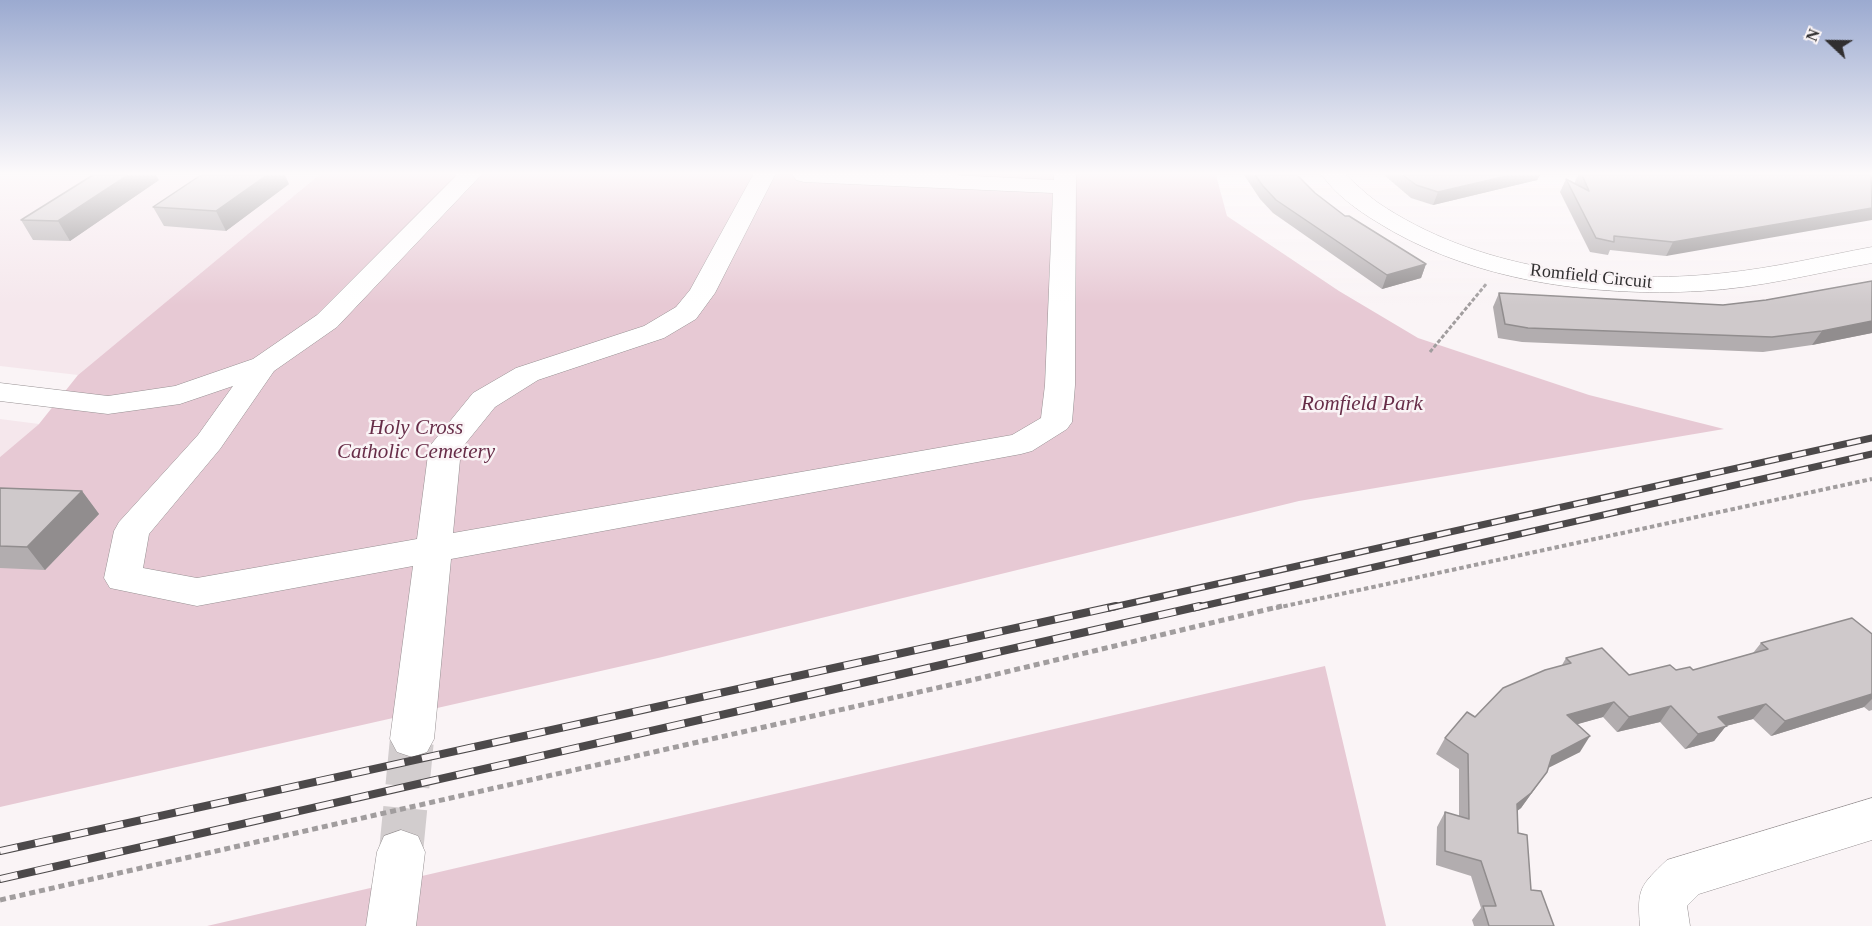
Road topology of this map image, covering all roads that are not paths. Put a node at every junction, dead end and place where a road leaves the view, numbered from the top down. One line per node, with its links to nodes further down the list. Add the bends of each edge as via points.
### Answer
1 (428, 218): 6 (street, via 327,321)
2 (741, 218): 8 (street, via 702,293 686,313 654,332 527,374 484,400 445,447)
3 (1063, 218): 8 (street, via 1056,422 1021,444)
4 (1389, 218): 5 (street, Romfield Circuit, via 1463,253 1501,265 1584,280 1672,285 1734,279)
5 (1872, 255)
6 (263, 365): 7 (street, via 180,395 108,405); 8 (street, via 209,442 132,531 123,578 197,592)
7 (0, 392)
8 (435, 548): 9 (street)
9 (412, 739)
10 (1872, 819): 13 (street, via 1684,876 1662,898)
11 (401, 852): 12 (street)
12 (391, 926)
13 (1665, 926)

